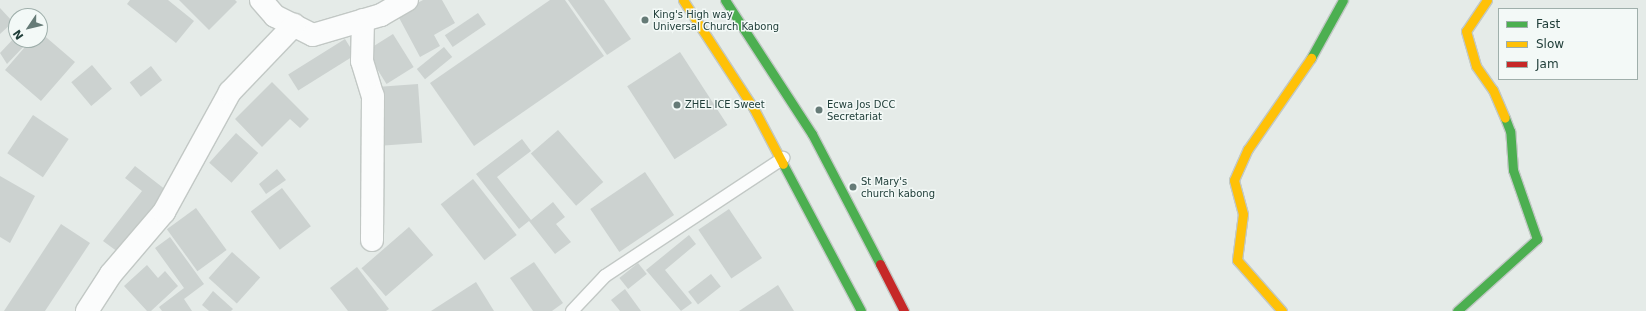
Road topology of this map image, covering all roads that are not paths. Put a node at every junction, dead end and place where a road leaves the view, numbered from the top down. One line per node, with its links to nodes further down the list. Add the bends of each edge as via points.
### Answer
1 (261, 0): 8 (street, via 275,16)
2 (407, 0): 7 (street, via 381,15)
3 (683, 0): 9 (street)
4 (725, 0): 14 (street, via 812,134)
5 (1343, 0): 15 (street, via 1326,37 1248,149 1234,180 1243,214 1237,260)
6 (1487, 0): 16 (street, via 1466,31 1476,66 1493,90 1510,131 1513,170 1537,239)
7 (363, 20): 8 (street, via 313,35); 10 (street, via 362,61 373,96)
8 (294, 25): 11 (street, via 230,92 164,212 111,274)
9 (782, 158): 12 (lane, via 605,276); 13 (street)
10 (372, 240)
11 (87, 311)
12 (572, 311)
13 (861, 311)
14 (904, 311)
15 (1282, 311)
16 (1457, 311)

